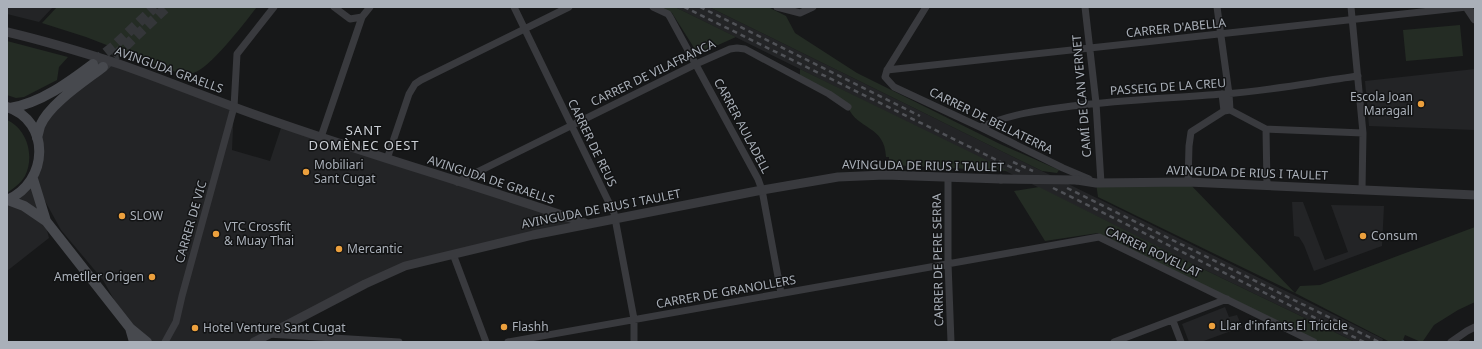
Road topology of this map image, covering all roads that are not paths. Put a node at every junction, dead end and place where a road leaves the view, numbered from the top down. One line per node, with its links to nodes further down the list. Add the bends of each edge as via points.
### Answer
1 (274, 7): 29 (street, CARRER DE VIC, via 237,54)
2 (334, 7): 14 (street, via 350,19)
3 (370, 7): 14 (street)
4 (514, 7): 17 (street, CARRER DE REUS)
5 (568, 7): 17 (street)
6 (653, 7): 22 (street, CARRER AULADELL, via 668,14)
7 (777, 7): 8 (street, via 800,13)
8 (813, 7)
9 (926, 7): 24 (street)
10 (1085, 7): 20 (street, CAMÍ DE CAN VERNET)
11 (1217, 7): 19 (street)
12 (1351, 7): 16 (street)
13 (1469, 8): 15 (street); 16 (street, CARRER D'ABELLA)
14 (362, 17): 36 (street)
15 (1475, 19)
16 (1352, 20): 19 (street, CARRER D'ABELLA); 25 (street)
17 (524, 28): 32 (street, CARRER DE REUS); 38 (street, via 415,84 409,94)
18 (7, 32): 29 (street, AVINGUDA GRAELLS, via 112,62)
19 (1220, 34): 20 (street, CARRER D'ABELLA); 26 (street)
20 (1089, 48): 24 (street, CARRER D'ABELLA); 27 (street, CAMÍ DE CAN VERNET)
21 (93, 64): 28 (main road, via 41,97 26,104)
22 (696, 64): 30 (street, CARRER DE VILAFRANCA, via 730,49 745,49 829,94); 32 (street, CARRER DE VILAFRANCA); 45 (street, CARRER AULADELL)
23 (103, 67): 37 (main road, via 59,102 40,126)
24 (886, 74): 33 (street, CARRER DE BELLATERRA, via 894,87)
25 (1358, 76): 26 (street, PASSEIG DE LA CREU); 35 (street)
26 (1226, 94): 27 (street, PASSEIG DE LA CREU); 31 (street)
27 (1096, 103): 33 (street, PASSEIG DE LA CREU, via 1015,114); 43 (street, CAMÍ DE CAN VERNET)
28 (8, 107): 37 (main road, via 26,119)
29 (234, 107): 36 (street, AVINGUDA GRAELLS); 63 (street, CARRER DE VIC, via 176,322)
30 (848, 107)
31 (1227, 110): 34 (street); 42 (street, via 1191,132)
32 (571, 125): 41 (street, CARRER DE VILAFRANCA); 49 (street, CARRER DE REUS)
33 (981, 127): 43 (street, CARRER DE BELLATERRA)
34 (1266, 129): 35 (street); 44 (street)
35 (1363, 133): 46 (street)
36 (321, 137): 38 (street, AVINGUDA DE GRAELLS)
37 (37, 138): 40 (main road, via 40,159)
38 (387, 159): 41 (street, AVINGUDA DE GRAELLS)
39 (948, 177): 43 (street, AVINGUDA DE RIUS I TAULET, bridge, via 1077,180); 45 (street, AVINGUDA DE RIUS I TAULET, via 838,177); 53 (street, CARRER DE PERE SERRA)
40 (33, 178): 48 (main road, via 22,191); 50 (main road)
41 (457, 182): 51 (street, AVINGUDA DE GRAELLS)
42 (1188, 182): 43 (street, AVINGUDA DE RIUS I TAULET); 44 (street, AVINGUDA DE RIUS I TAULET)
43 (1098, 183)
44 (1267, 186): 46 (street, AVINGUDA DE RIUS I TAULET)
45 (762, 190): 49 (street, AVINGUDA DE RIUS I TAULET); 54 (street, CARRER AULADELL)
46 (1362, 190): 47 (street, AVINGUDA DE RIUS I TAULET)
47 (1475, 195)
48 (7, 200): 50 (main road, via 24,206)
49 (615, 218): 51 (street, AVINGUDA DE RIUS I TAULET); 56 (street, CARRER DE REUS)
50 (46, 221): 59 (main road)
51 (586, 224): 52 (street, AVINGUDA DE RIUS I TAULET)
52 (453, 254): 60 (street, AVINGUDA DE RIUS I TAULET, via 405,266); 66 (street)
53 (948, 263): 54 (street, CARRER DE GRANOLLERS); 55 (street, CARRER ROVELLAT, via 1099,237); 69 (street, CARRER DE PERE SERRA)
54 (781, 293): 56 (street, CARRER DE GRANOLLERS)
55 (1227, 299): 57 (street); 72 (street, CARRER ROVELLAT)
56 (634, 320): 67 (street, CARRER DE GRANOLLERS); 68 (street, CARRER DE REUS)
57 (1173, 321): 70 (street); 71 (street)
58 (1475, 327): 73 (street)
59 (130, 328): 61 (main road); 62 (main road)
60 (268, 334): 64 (street, AVINGUDA DE RIUS I TAULET); 65 (street)
61 (134, 342)
62 (147, 342)
63 (165, 342)
64 (254, 342)
65 (399, 342)
66 (486, 342)
67 (508, 342)
68 (634, 342)
69 (951, 342)
70 (1114, 342)
71 (1181, 342)
72 (1314, 342)
73 (1451, 342)

